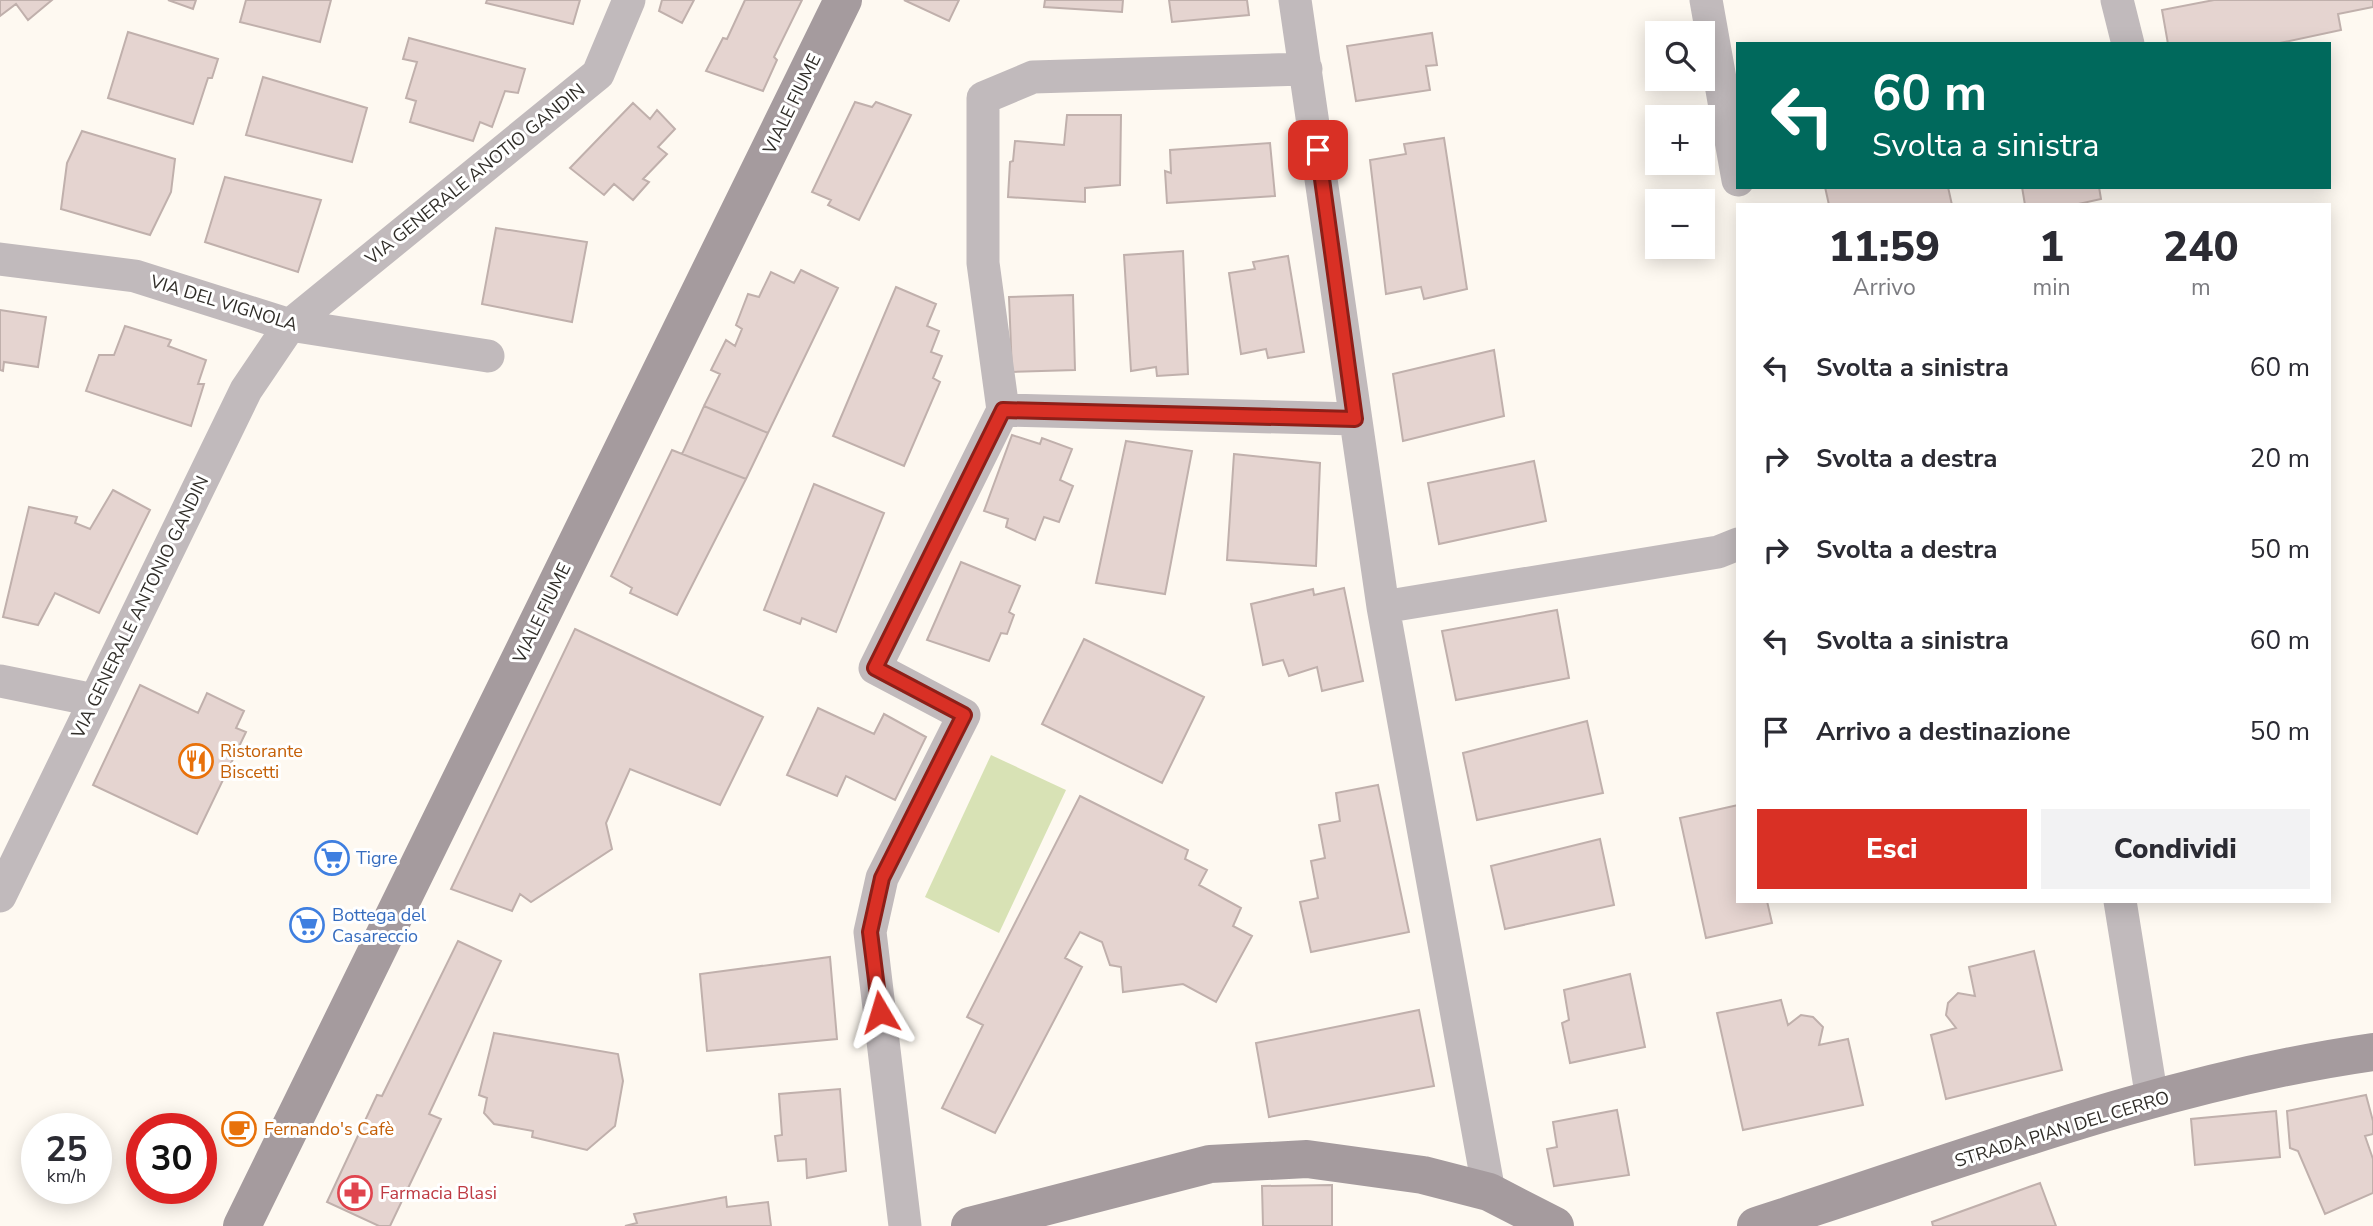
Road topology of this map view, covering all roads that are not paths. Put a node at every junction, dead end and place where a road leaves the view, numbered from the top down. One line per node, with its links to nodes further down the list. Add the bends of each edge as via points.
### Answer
1 (629, 0): 10 (street, VIA GENERALE ANOTIO GANDIN, via 598,74)
2 (843, 0): 23 (main road, VIALE FIUME)
3 (1295, 0): 7 (street)
4 (1706, 0): 8 (street)
5 (2117, 0): 6 (street)
6 (2128, 42)
7 (1306, 69): 12 (street, via 1033,77 983,98 983,263); 13 (street)
8 (1736, 169)
9 (0, 259): 10 (street, VIA DEL VIGNOLA, via 135,276)
10 (290, 325): 11 (street, VIA DEL VIGNOLA); 17 (street, VIA GENERALE ANTONIO GANDIN, via 246,390)
11 (488, 356)
12 (1003, 410): 13 (street); 24 (street, via 875,668 964,715 882,878 870,932)
13 (1355, 419): 15 (street)
14 (1736, 545): 15 (street, via 1718,552)
15 (1384, 607): 22 (street)
16 (0, 681): 17 (street)
17 (94, 700): 18 (street, VIA GENERALE ANTONIO GANDIN)
18 (0, 896)
19 (2120, 903): 21 (street)
20 (2373, 1052): 21 (main road, STRADA PIAN DEL CERRO)
21 (2152, 1099): 27 (main road, STRADA PIAN DEL CERRO)
22 (1489, 1192): 25 (main road, via 1423,1175 1307,1159 1259,1159 1210,1164); 26 (main road)
23 (242, 1226)
24 (905, 1226)
25 (971, 1226)
26 (1555, 1226)
27 (1756, 1226)

